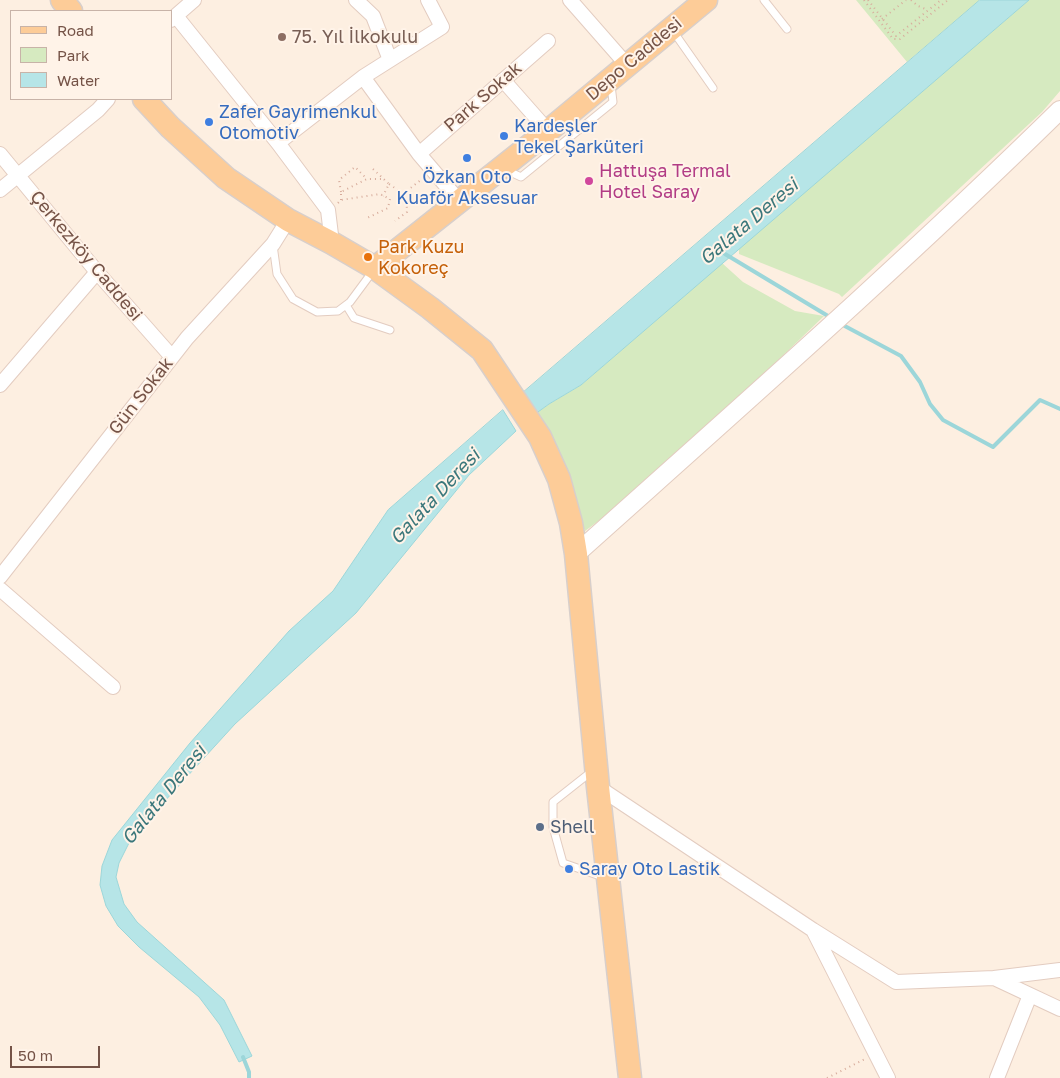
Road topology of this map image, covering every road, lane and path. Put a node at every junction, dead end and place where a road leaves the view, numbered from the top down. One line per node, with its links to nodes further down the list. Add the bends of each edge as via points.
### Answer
1 (62, 0): 14 (main road)
2 (194, 0): 16 (street)
3 (356, 0): 21 (street, via 373,16)
4 (428, 0): 21 (street, via 442,27)
5 (570, 0): 22 (street)
6 (706, 0): 18 (main road, Depo Caddesi)
7 (764, 0): 19 (lane)
8 (864, 0): 13 (path, via 893,39 900,39)
9 (868, 0): 17 (path)
10 (906, 0): 17 (path)
11 (911, 0): 15 (path)
12 (941, 0): 15 (path)
13 (948, 0)
14 (70, 10)
15 (929, 10): 17 (path, via 896,36)
16 (174, 18): 31 (street)
17 (882, 19)
18 (671, 29): 22 (main road, Depo Caddesi); 26 (lane)
19 (787, 29)
20 (548, 41): 25 (street, Park Sokak)
21 (390, 60): 23 (street)
22 (627, 65): 24 (main road, Depo Caddesi)
23 (363, 77): 31 (street); 33 (street)
24 (610, 79): 30 (main road, Depo Caddesi); 35 (lane, via 613,102 520,177)
25 (504, 80): 30 (street); 33 (street, Park Sokak)
26 (713, 88)
27 (107, 100): 37 (street)
28 (145, 100): 49 (main road, via 226,178)
29 (1060, 110): 59 (street, via 852,307)
30 (548, 130): 35 (main road, Depo Caddesi)
31 (278, 143): 47 (street)
32 (0, 154): 37 (street, Çerkezköy Caddesi)
33 (419, 154): 34 (street)
34 (431, 167): 43 (path, via 420,182); 46 (street)
35 (501, 168): 46 (main road, Depo Caddesi)
36 (373, 169): 39 (path)
37 (18, 175): 41 (street); 54 (street, Çerkezköy Caddesi)
38 (367, 179): 39 (path); 42 (path); 42 (path, via 355,167 339,180)
39 (383, 179): 40 (path)
40 (389, 184): 43 (path); 44 (path)
41 (0, 190)
42 (341, 192): 45 (path)
43 (403, 194): 50 (path, via 407,212)
44 (383, 196): 45 (path); 48 (path, via 390,199 388,208)
45 (341, 200): 47 (path)
46 (460, 202): 53 (main road, Depo Caddesi)
47 (328, 210): 51 (street)
48 (365, 219)
49 (288, 220): 51 (main road); 52 (street, Gün Sokak)
50 (395, 221)
51 (332, 243): 53 (main road)
52 (273, 244): 55 (lane, via 277,274 293,299 317,312 338,311); 57 (street, Gün Sokak)
53 (375, 268): 55 (lane); 59 (main road, via 482,350 540,437 559,479)
54 (96, 272): 57 (street, Çerkezköy Caddesi); 58 (street)
55 (346, 305): 56 (lane, via 354,318)
56 (390, 330)
57 (172, 357): 60 (street, Gün Sokak)
58 (0, 385)
59 (576, 554): 63 (main road)
60 (0, 577)
61 (0, 589): 62 (street)
62 (113, 686)
63 (597, 778): 64 (main road); 64 (lane, via 553,802 553,827 563,863); 65 (street)
64 (607, 878): 71 (main road)
65 (813, 930): 67 (street, via 896,982); 70 (street)
66 (1060, 970): 67 (street)
67 (994, 978): 68 (street)
68 (1030, 995): 69 (street); 74 (street)
69 (1060, 1009)
70 (876, 1054): 72 (path); 73 (street)
71 (630, 1078)
72 (827, 1078)
73 (888, 1078)
74 (997, 1078)

